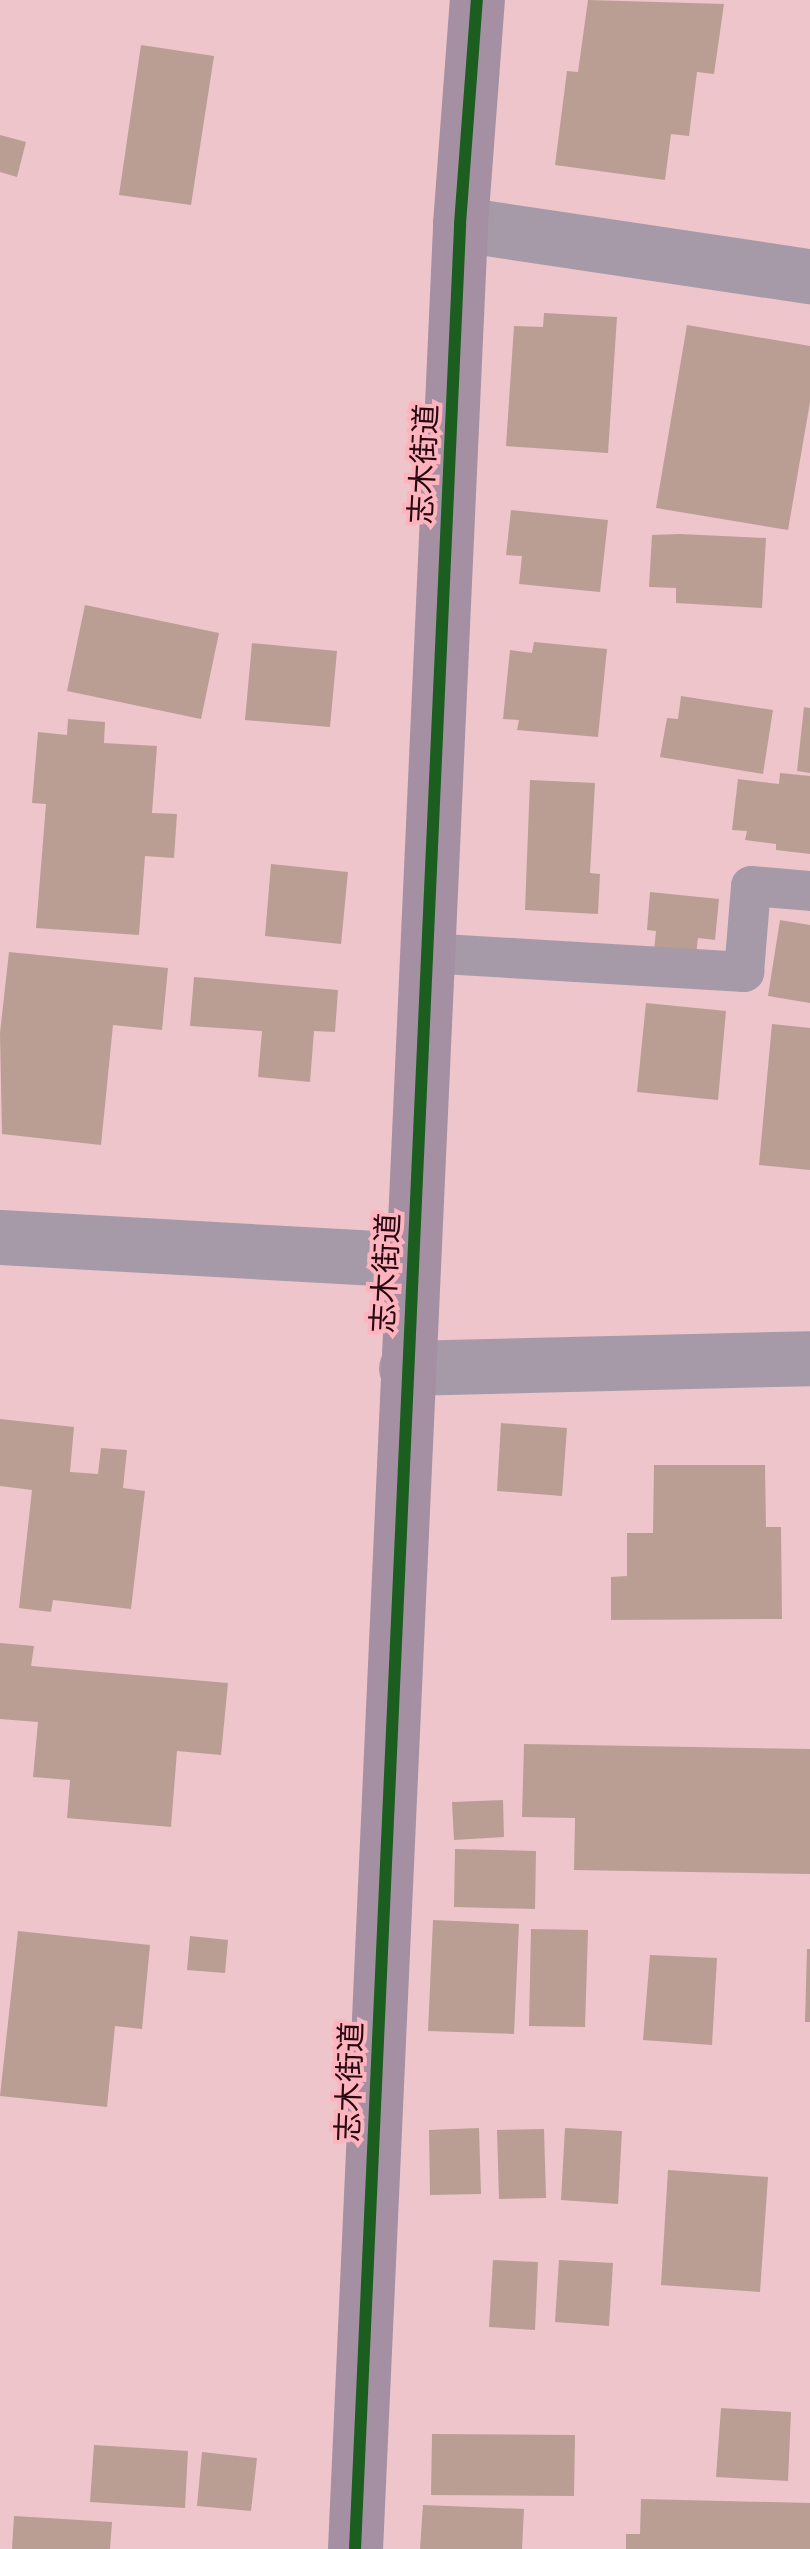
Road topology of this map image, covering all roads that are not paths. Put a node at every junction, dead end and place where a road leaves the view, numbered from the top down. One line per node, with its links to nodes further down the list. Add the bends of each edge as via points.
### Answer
1 (478, 0): 2 (main road, 志木街道)
2 (460, 224): 3 (street); 5 (main road, 志木街道)
3 (810, 276)
4 (810, 891): 5 (lane, via 751,886 744,972)
5 (426, 953): 7 (main road, 志木街道)
6 (0, 1236): 7 (street)
7 (412, 1260): 9 (main road, 志木街道)
8 (810, 1358): 9 (street)
9 (406, 1368): 10 (main road, 志木街道)
10 (355, 2549)

